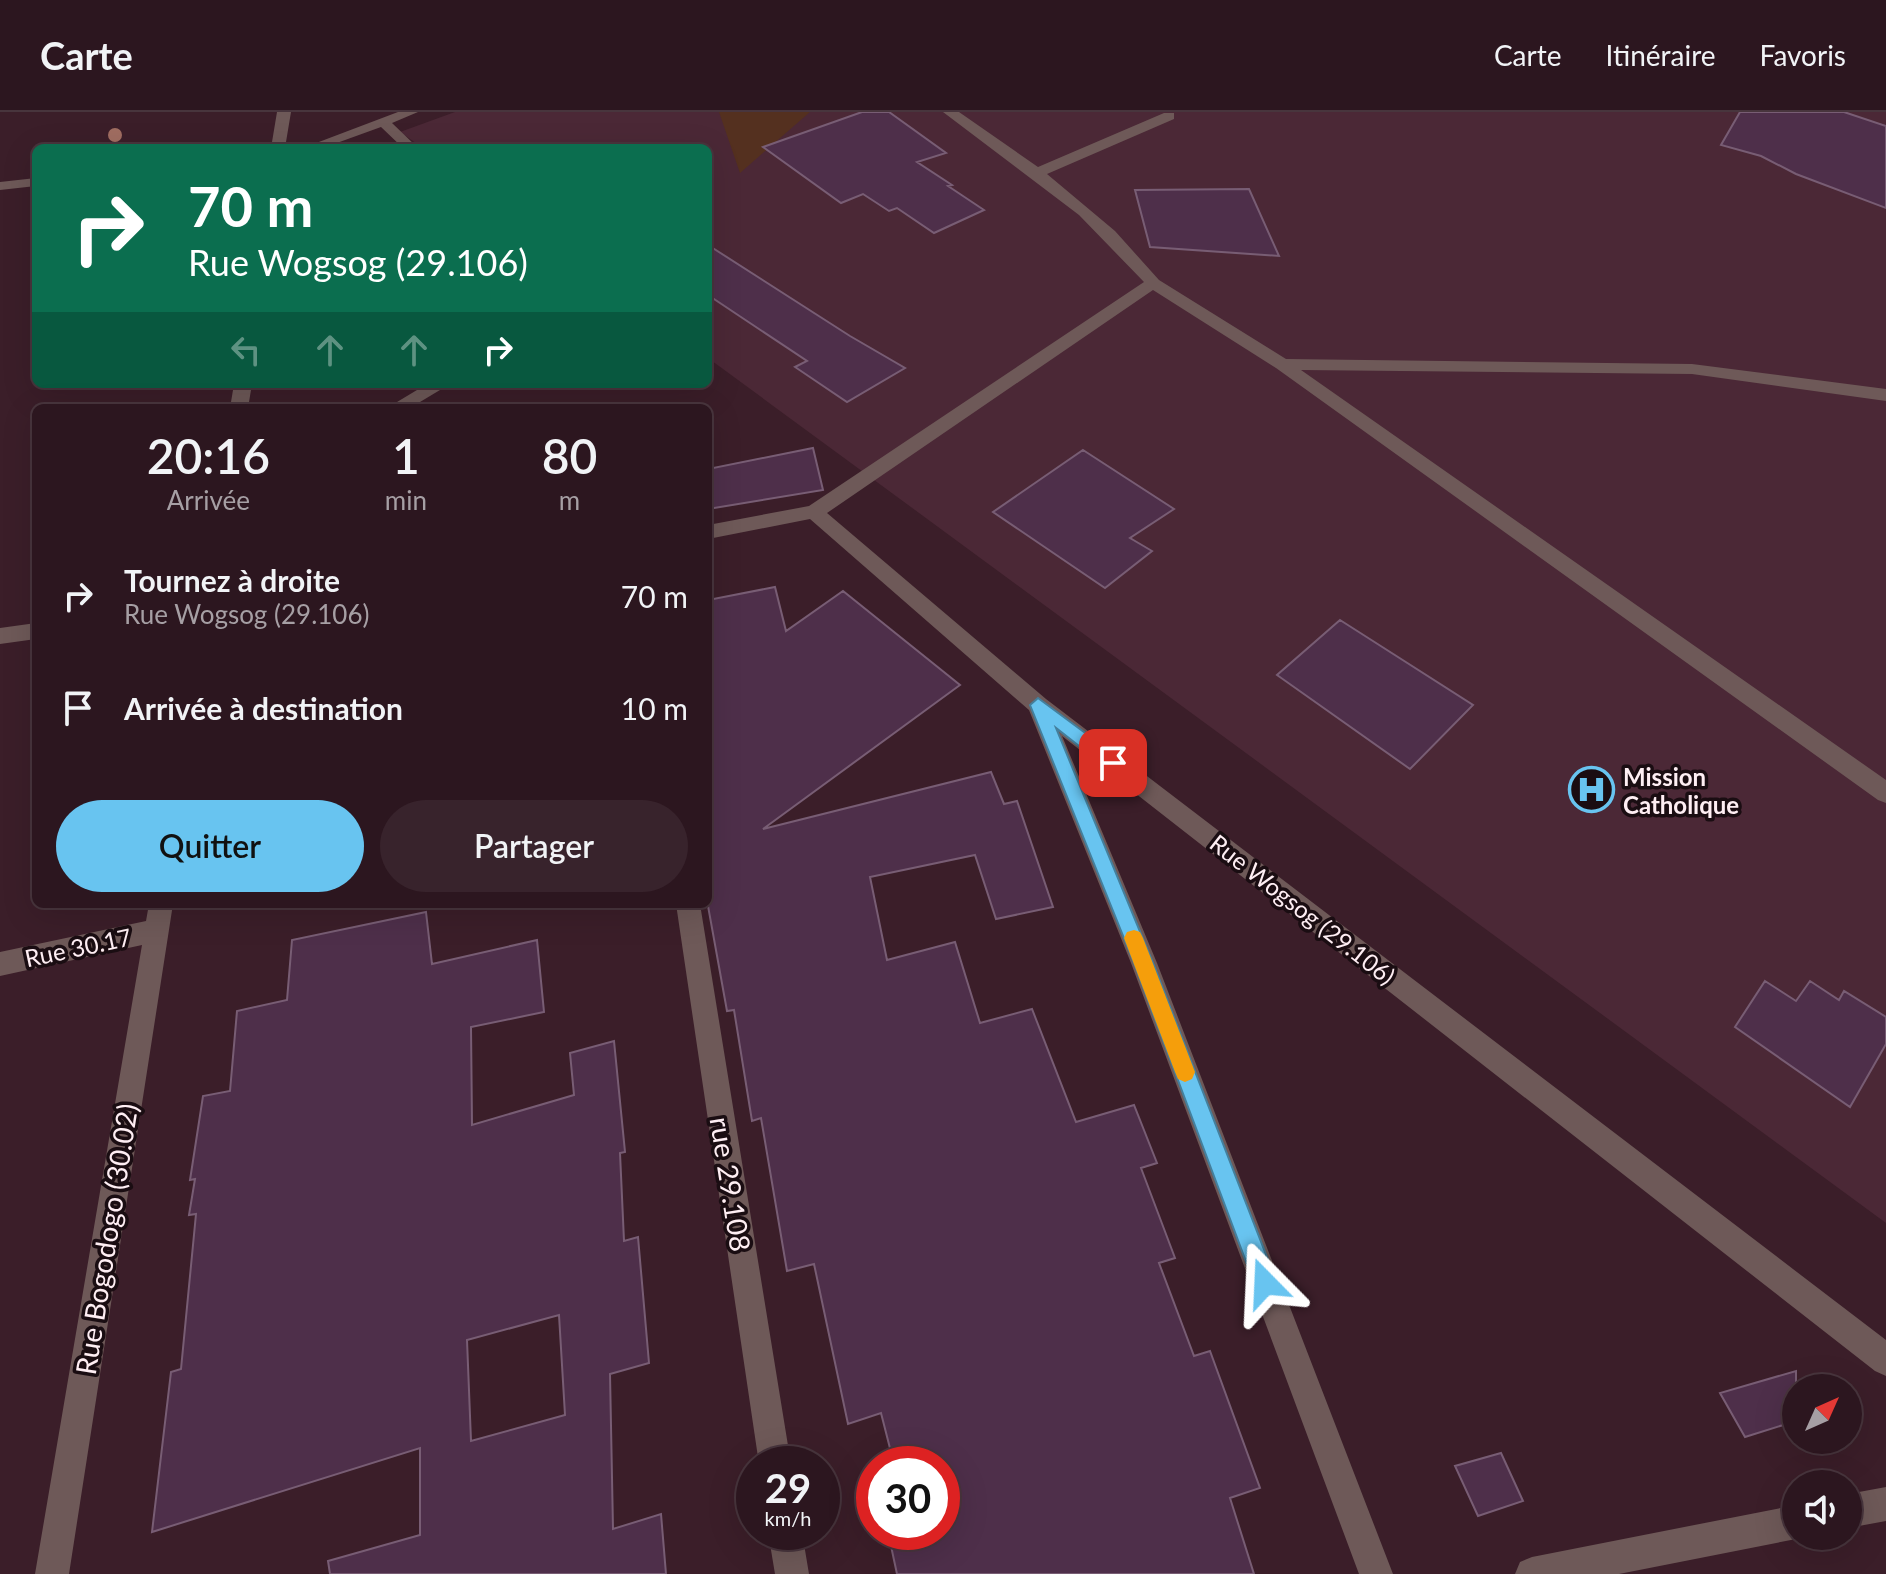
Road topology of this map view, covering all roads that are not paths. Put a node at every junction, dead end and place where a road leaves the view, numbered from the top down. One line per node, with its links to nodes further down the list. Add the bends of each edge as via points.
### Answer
1 (284, 112): 6 (street)
2 (411, 112): 5 (street)
3 (950, 112): 9 (street)
4 (1169, 116): 9 (street)
5 (383, 122): 7 (street); 8 (street)
6 (279, 144)
7 (321, 144)
8 (407, 144)
9 (1039, 172): 12 (street)
10 (32, 182): 11 (street)
11 (0, 186)
12 (1153, 283): 13 (street); 17 (street)
13 (1282, 364): 15 (street, via 1692,369); 22 (street)
14 (434, 388): 16 (street)
15 (1886, 395)
16 (404, 404)
17 (814, 512): 18 (street); 21 (street, Rue Wogsog (29.106))
18 (712, 531)
19 (32, 632): 20 (street)
20 (0, 636)
21 (1038, 705): 26 (street, Rue Wogsog (29.106)); 34 (street, via 1144,963)
22 (1886, 793)
23 (689, 908): 27 (street, rue 29.108)
24 (158, 917): 25 (street, Rue 30.17); 32 (street, Rue Bogodogo (30.02))
25 (0, 964)
26 (1886, 1360)
27 (772, 1446)
28 (1886, 1504): 29 (street)
29 (1862, 1508)
30 (1782, 1525): 35 (street)
31 (788, 1550): 33 (street)
32 (52, 1574)
33 (792, 1574)
34 (1376, 1574)
35 (1532, 1574)

